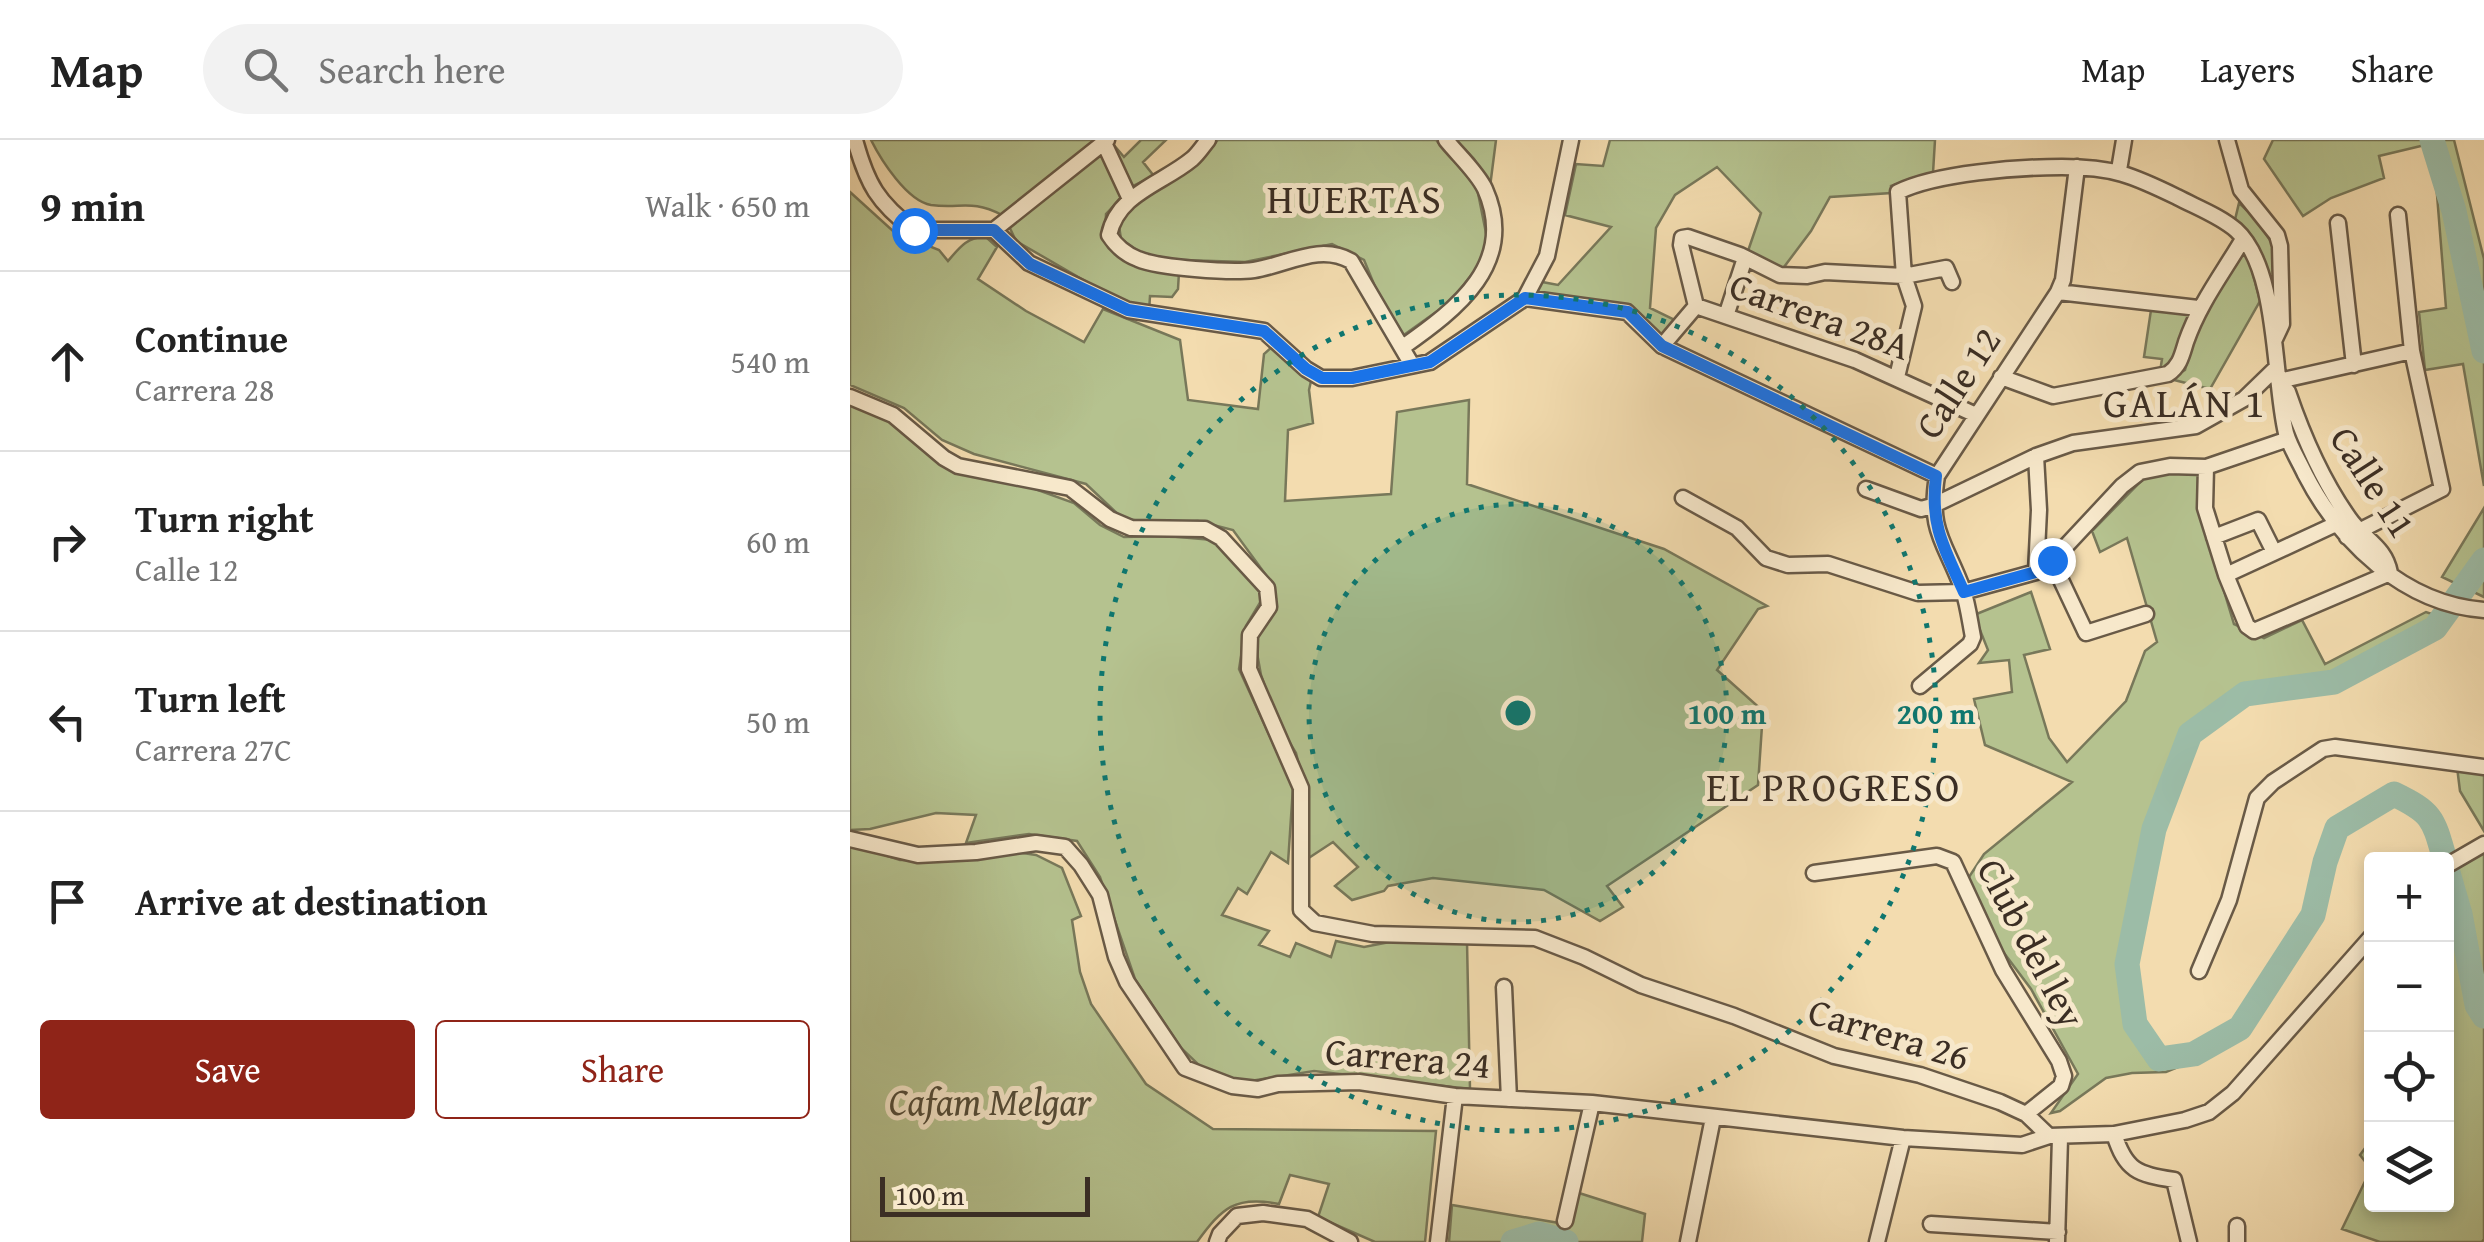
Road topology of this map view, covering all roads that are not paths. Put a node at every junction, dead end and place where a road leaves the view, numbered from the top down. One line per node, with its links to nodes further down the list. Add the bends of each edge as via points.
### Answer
1 (856, 140): 13 (street, via 876,195 914,230)
2 (1208, 140): 10 (street, via 1192,159)
3 (1446, 140): 25 (street, via 1484,187 1496,245 1477,282)
4 (1572, 140): 19 (street, via 1547,256)
5 (2124, 140): 9 (street)
6 (2227, 140): 23 (street, via 2241,190 2280,246 2282,324)
7 (1106, 142): 10 (street); 13 (street)
8 (2077, 167): 9 (street); 16 (street, via 1958,177 1898,192); 18 (street, Calle 12)
9 (2118, 170): 14 (street, via 2210,214)
10 (1130, 199): 25 (street, via 1112,218 1109,235 1140,260 1250,270 1314,254 1351,261)
11 (2398, 215): 26 (street)
12 (2338, 223): 27 (street)
13 (994, 230): 28 (street, via 1030,264 1128,310 1264,331 1322,378)
14 (2243, 239): 21 (street); 23 (street, via 2262,277)
15 (1745, 258): 16 (street, via 1780,275); 20 (street, Carrera 28A, via 1682,238); 22 (street)
16 (1904, 276): 17 (street, via 1946,268); 30 (street, via 1914,306)
17 (1952, 282)
18 (2058, 292): 21 (street); 31 (street, Calle 12)
19 (1525, 298): 24 (street, via 1628,312); 28 (street, via 1430,362)
20 (1696, 306): 22 (street, Carrera 28A); 24 (street, Carrera 28A)
21 (2198, 308): 31 (street, via 2176,369 2168,374 2052,396)
22 (1726, 316): 30 (street, Carrera 28A)
23 (2275, 340): 29 (street)
24 (1662, 346): 37 (street)
25 (1403, 347): 28 (street)
26 (2412, 351): 27 (street); 42 (street, via 2442,488)
27 (2354, 365): 29 (street)
28 (1412, 366)
29 (2278, 375): 34 (street, Calle 11); 35 (street, via 2196,426); 42 (street, Calle 11)
30 (1898, 376): 33 (street, Carrera 28A)
31 (2001, 376): 33 (street, Calle 12)
32 (850, 397): 64 (street, Carrera 26, via 893,415 958,466 1070,488 1130,528 1205,529 1268,588 1269,606 1250,635 1249,668 1301,788 1301,910 1315,923 1373,934 1535,938 1834,1056 1920,1075)
33 (1976, 414): 37 (street, Calle 12)
34 (2288, 439): 36 (street); 41 (street, Calle 11)
35 (2036, 456): 40 (street); 46 (street)
36 (2206, 466): 43 (street, via 2205,508); 45 (street, via 2140,472)
37 (1936, 476): 40 (street, Calle 12)
38 (1866, 489): 40 (street, via 1922,509)
39 (1683, 498): 49 (street, via 1737,528 1766,558 1828,564 1918,593)
40 (1932, 506): 49 (street, Calle 12)
41 (2336, 524): 42 (street, Calle 11); 44 (street)
42 (2354, 534): 47 (street, Calle 11, via 2376,566)
43 (2214, 537): 44 (street, via 2258,520); 48 (street)
44 (2274, 552): 48 (street)
45 (2052, 560): 46 (street); 51 (street, via 2086,632)
46 (2036, 572): 49 (street)
47 (2390, 573): 48 (street, via 2254,631); 50 (street, Calle 11, via 2442,601)
48 (2226, 575)
49 (1964, 592): 52 (street, Calle 12, via 1970,644)
50 (2478, 609)
51 (2146, 614)
52 (1920, 686)
53 (2484, 767): 59 (street, via 2336,747 2273,782 2257,798 2229,900)
54 (850, 839): 61 (street, Carrera 24, via 918,856 1036,843 1065,847 1100,895 1116,957 1137,998 1184,1068 1210,1080 1258,1088 1360,1082)
55 (2484, 844): 56 (street)
56 (2454, 861)
57 (1814, 873): 64 (street, Club del ley, via 1937,856 1953,862 2002,970 2064,1076)
58 (2367, 942): 66 (street, via 2233,1094 2209,1112)
59 (2201, 966)
60 (1504, 987): 62 (street)
61 (1455, 1096): 62 (street, Carrera 24); 74 (street)
62 (1509, 1099): 63 (street, Carrera 24)
63 (1592, 1103): 65 (street, Carrera 24); 69 (street)
64 (2026, 1114): 67 (street, Carrera 26)
65 (1712, 1118): 68 (street, Carrera 24); 75 (street)
66 (2114, 1134): 67 (street); 77 (street, via 2129,1168 2174,1180)
67 (2054, 1137): 68 (street, Carrera 24, via 2022,1146); 71 (street)
68 (1902, 1138): 76 (street)
69 (1565, 1221)
70 (1931, 1224): 71 (street)
71 (2058, 1237)
72 (1217, 1242): 73 (street, via 1237,1216 1263,1213 1307,1219)
73 (1350, 1242)
74 (1438, 1242)
75 (1688, 1242)
76 (1876, 1242)
77 (2188, 1242)

